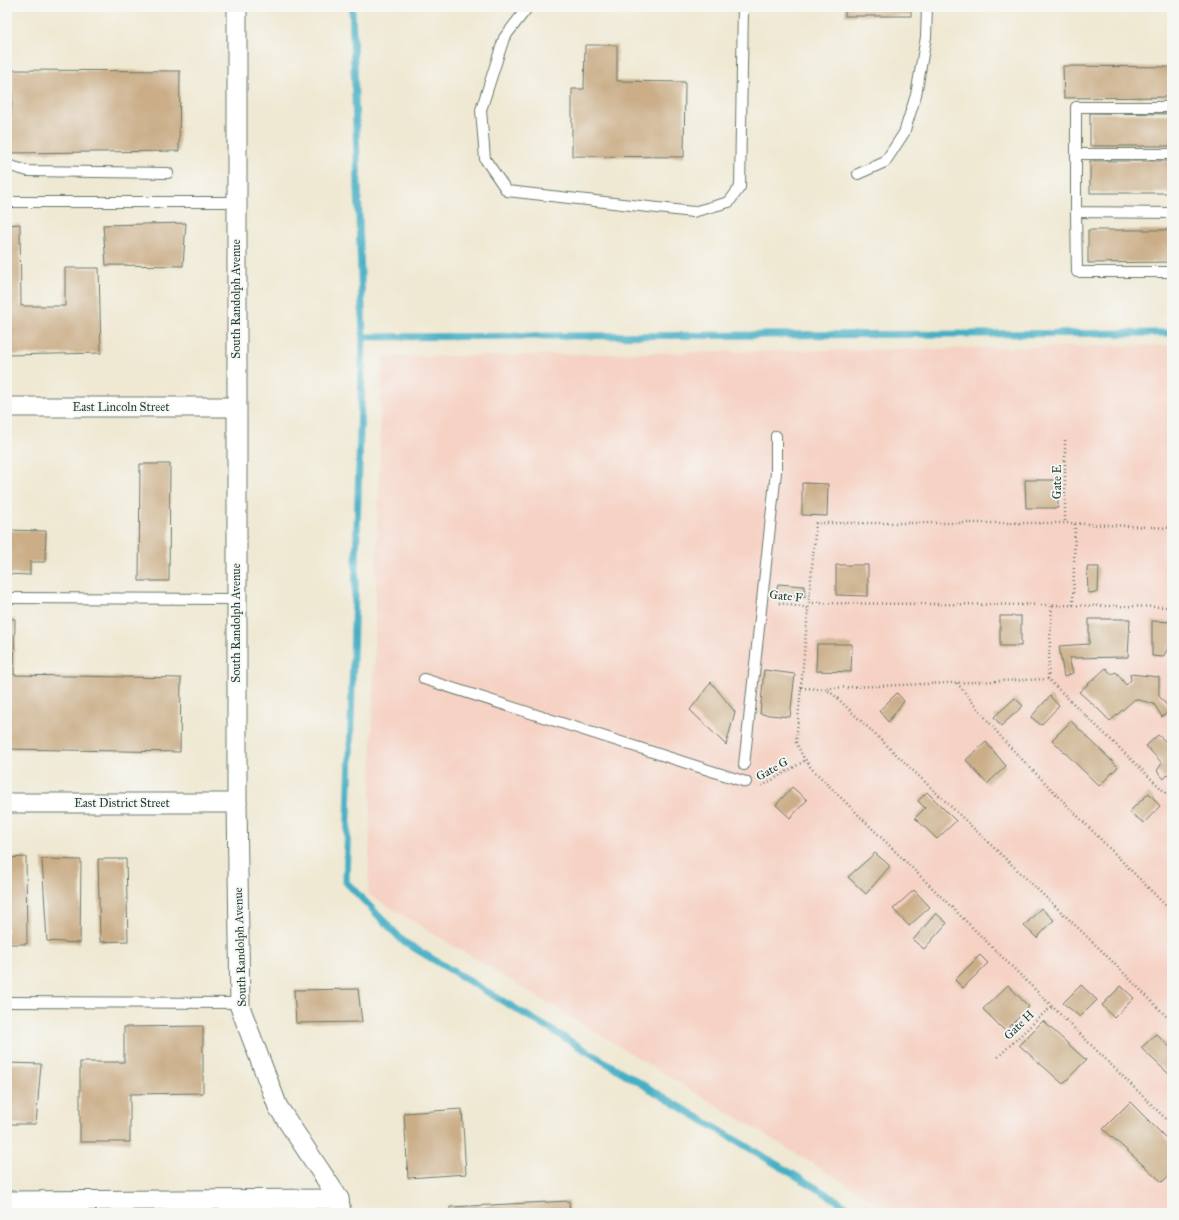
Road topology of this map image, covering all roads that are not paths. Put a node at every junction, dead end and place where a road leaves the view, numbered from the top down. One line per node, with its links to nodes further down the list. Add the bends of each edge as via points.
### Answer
1 (237, 7): 12 (street, South Randolph Avenue)
2 (528, 7): 3 (lane, via 504,38 481,110 486,159 507,190 693,212 729,202 740,187)
3 (743, 7)
4 (927, 7): 10 (lane, via 926,37 916,95 904,133 885,162)
5 (1172, 107): 6 (lane, via 1076,107)
6 (1076, 154): 7 (lane); 13 (lane)
7 (1172, 154)
8 (7, 165): 9 (lane, via 28,171)
9 (168, 173)
10 (858, 174)
11 (7, 202): 12 (lane)
12 (237, 202): 17 (street, South Randolph Avenue)
13 (1076, 212): 14 (lane); 15 (lane, via 1077,272)
14 (1172, 213)
15 (1172, 272)
16 (7, 407): 17 (street, East Lincoln Street)
17 (236, 407): 20 (street, South Randolph Avenue)
18 (776, 436): 22 (lane, via 776,472)
19 (7, 598): 20 (lane)
20 (236, 599): 25 (street, South Randolph Avenue)
21 (424, 679): 23 (lane)
22 (744, 765)
23 (746, 782)
24 (7, 803): 25 (street, East District Street)
25 (237, 803): 27 (street, South Randolph Avenue)
26 (7, 1002): 27 (lane)
27 (240, 1003): 29 (street, South Randolph Avenue, via 278,1107)
28 (7, 1201): 30 (street)
29 (340, 1206): 30 (street)
30 (90, 1207)

